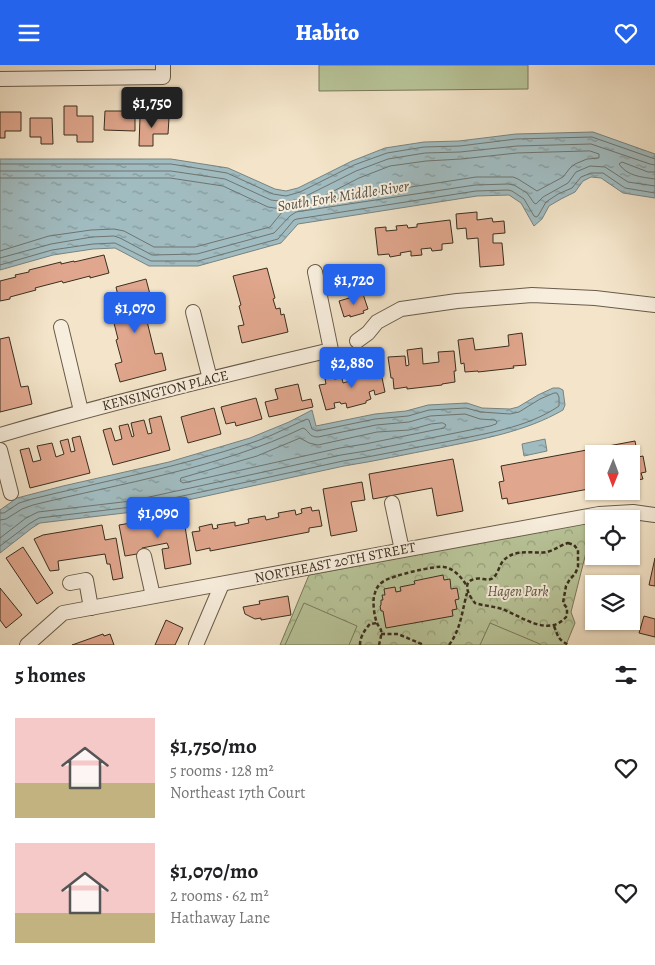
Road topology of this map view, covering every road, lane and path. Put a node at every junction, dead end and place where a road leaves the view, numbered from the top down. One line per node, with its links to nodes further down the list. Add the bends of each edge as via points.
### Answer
1 (163, 71): 2 (street)
2 (6, 74)
3 (315, 273): 8 (street, KENSINGTON PLACE, via 331,350)
4 (655, 305): 7 (street, via 532,295 457,301 401,309 377,321)
5 (193, 312): 8 (street)
6 (61, 327): 9 (street)
7 (357, 341)
8 (210, 379): 9 (street, KENSINGTON PLACE)
9 (81, 411): 10 (street, KENSINGTON PLACE)
10 (0, 435)
11 (0, 450): 12 (street)
12 (11, 493)
13 (392, 503): 15 (street)
14 (655, 515): 15 (street, NORTHEAST 20TH STREET, via 599,513)
15 (402, 550): 18 (street, NORTHEAST 20TH STREET)
16 (144, 556): 21 (street)
17 (70, 583): 22 (street, via 92,579)
18 (222, 584): 21 (street, NORTHEAST 20TH STREET); 27 (street)
19 (467, 586): 20 (path); 23 (path, via 450,568 441,566 394,575 377,587 374,595); 24 (path, via 475,579 491,580 504,561 518,552 547,552 568,543 574,545 579,557 578,567 564,595 563,603 568,615)
20 (467, 593): 24 (path, via 475,603 492,606 536,624); 31 (path, via 460,624)
21 (153, 597): 22 (street, NORTHEAST 20TH STREET)
22 (91, 608): 26 (street, NORTHEAST 20TH STREET, via 62,613)
23 (377, 623): 25 (path); 28 (path, via 367,627)
24 (554, 625): 32 (path, via 557,636)
25 (381, 634): 29 (path); 30 (path, via 398,634)
26 (27, 645)
27 (196, 645)
28 (360, 645)
29 (379, 645)
30 (424, 645)
31 (449, 645)
32 (569, 645)

